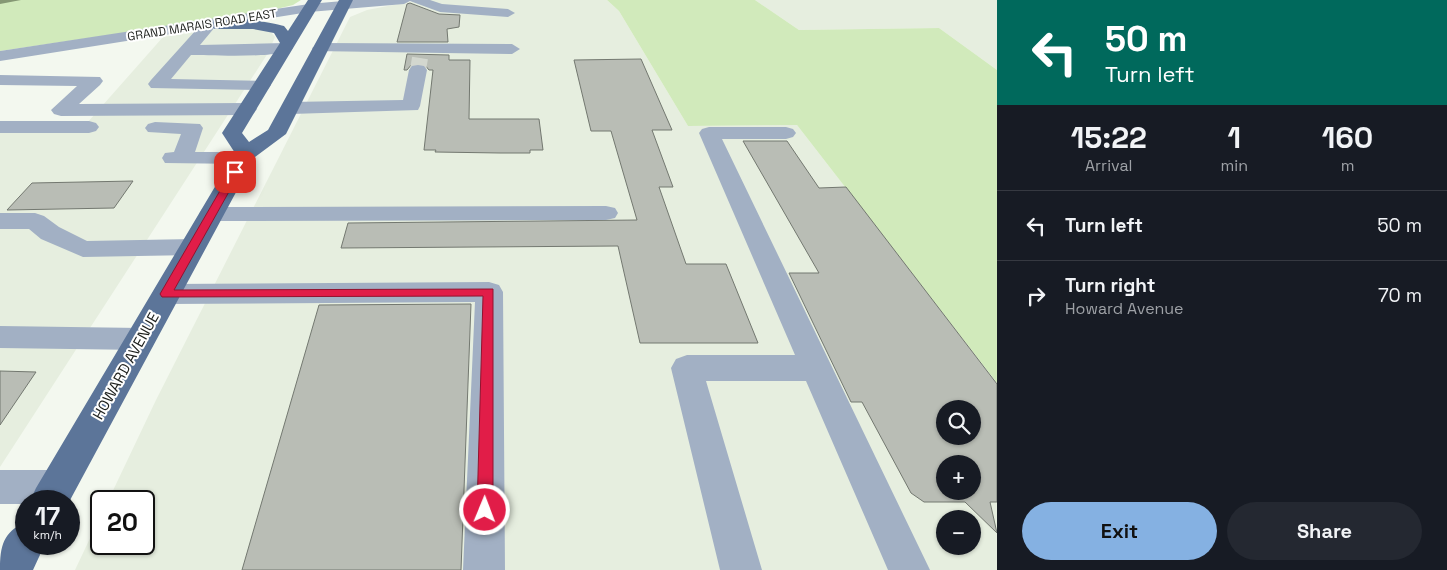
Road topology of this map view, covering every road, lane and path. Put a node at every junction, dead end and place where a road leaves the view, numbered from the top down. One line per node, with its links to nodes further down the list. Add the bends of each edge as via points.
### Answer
1 (404, 0): 3 (street, GRAND MARAIS ROAD EAST)
2 (416, 0): 5 (street, via 440,8)
3 (343, 3): 4 (street, GRAND MARAIS ROAD EAST); 10 (main road, HOWARD AVENUE)
4 (312, 4): 7 (street, GRAND MARAIS ROAD EAST); 9 (main road)
5 (464, 10): 6 (street); 14 (street, via 464,45 430,45)
6 (508, 13)
7 (212, 24): 8 (street, GRAND MARAIS ROAD EAST); 9 (main road, via 253,24 279,29); 12 (street)
8 (71, 45): 13 (street, GRAND MARAIS ROAD EAST); 17 (street)
9 (286, 45): 15 (street); 18 (main road)
10 (320, 48): 14 (street); 19 (main road, HOWARD AVENUE)
11 (512, 49): 14 (street)
12 (187, 50): 15 (street); 15 (street, via 157,84)
13 (0, 56)
14 (420, 59): 19 (street, via 411,106)
15 (222, 68): 18 (street)
16 (0, 80): 17 (street)
17 (36, 80): 20 (street, via 94,81 61,110)
18 (262, 85): 20 (main road)
19 (291, 108): 23 (main road, HOWARD AVENUE, via 276,134)
20 (247, 109): 23 (main road, via 232,133)
21 (0, 127): 23 (street, via 193,128 178,158)
22 (786, 133): 31 (street, via 709,133)
23 (245, 155): 25 (main road, HOWARD AVENUE)
24 (606, 213): 25 (street)
25 (211, 214): 27 (main road, HOWARD AVENUE)
26 (0, 220): 27 (street, via 35,221 50,233 83,248)
27 (193, 247): 28 (main road, HOWARD AVENUE)
28 (166, 294): 30 (main road, HOWARD AVENUE); 37 (street, via 489,292)
29 (0, 337): 30 (street)
30 (141, 339): 34 (main road, HOWARD AVENUE)
31 (816, 368): 38 (street, via 687,368); 39 (street)
32 (0, 487): 33 (street)
33 (23, 490)
34 (55, 490)
35 (19, 555): 36 (main road)
36 (11, 570)
37 (484, 570)
38 (741, 570)
39 (909, 570)

